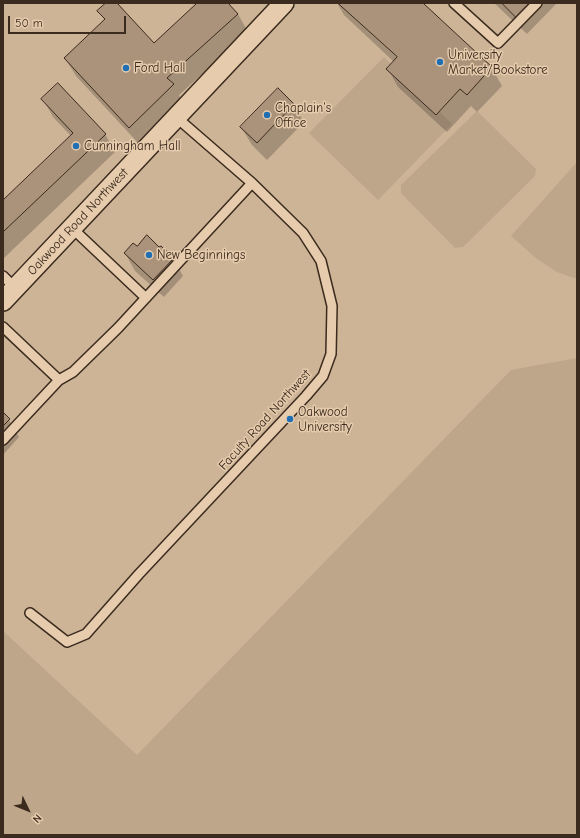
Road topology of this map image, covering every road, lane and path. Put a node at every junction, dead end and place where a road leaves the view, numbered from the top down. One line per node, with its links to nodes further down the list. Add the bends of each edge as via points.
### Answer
1 (284, 3): 4 (street, Oakwood Road Northwest)
2 (454, 3): 3 (lane, via 498,43)
3 (537, 3)
4 (176, 118): 5 (lane, Faculty Road Northwest); 6 (street, Oakwood Road Northwest)
5 (252, 183): 8 (lane); 12 (lane, Faculty Road Northwest, via 303,233 321,262 332,306 331,354 323,376 86,634 67,642)
6 (72, 228): 7 (street, Oakwood Road Northwest); 8 (lane)
7 (7, 288)
8 (146, 298): 10 (lane, via 73,372)
9 (3, 327): 10 (lane)
10 (59, 380): 11 (lane)
11 (3, 440)
12 (30, 613)

